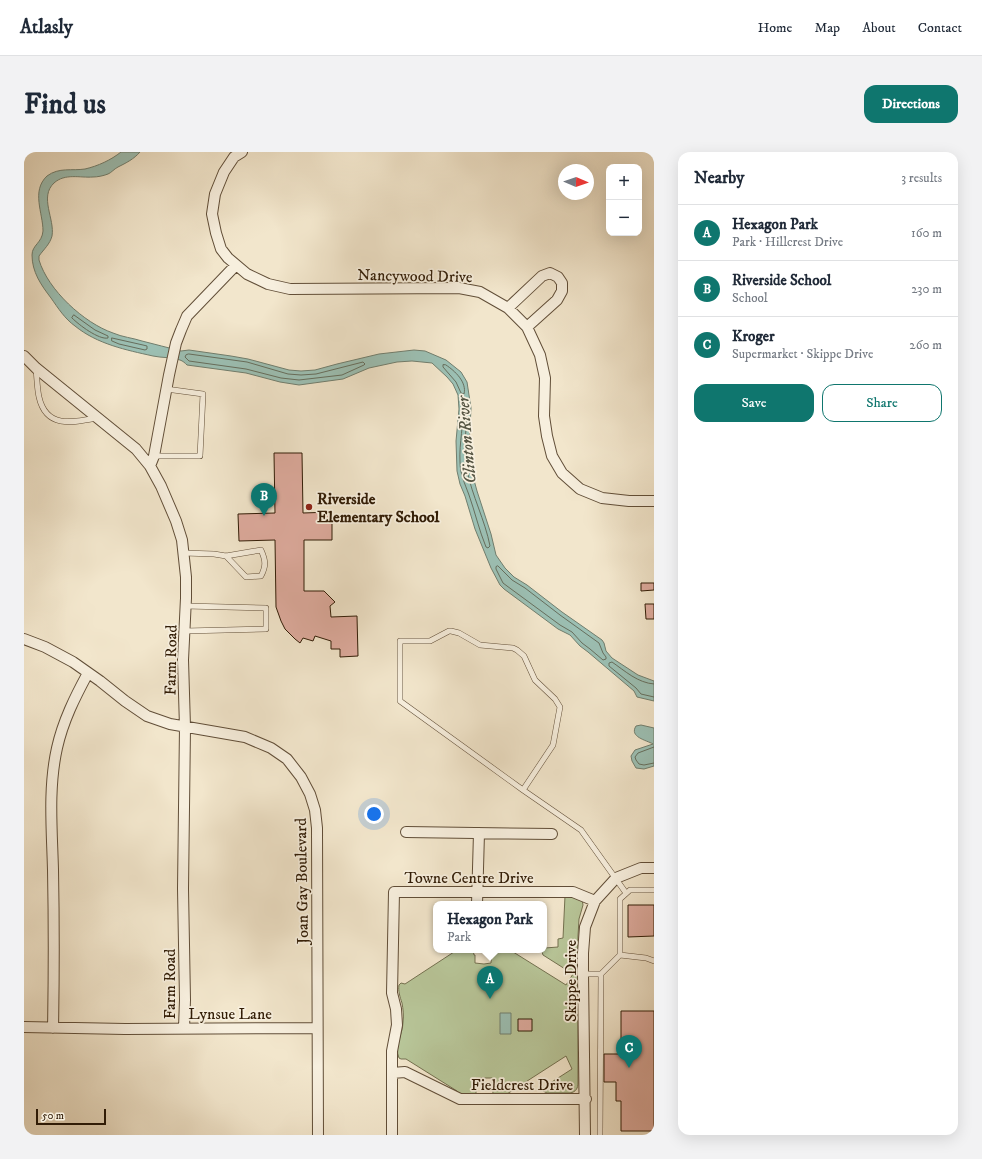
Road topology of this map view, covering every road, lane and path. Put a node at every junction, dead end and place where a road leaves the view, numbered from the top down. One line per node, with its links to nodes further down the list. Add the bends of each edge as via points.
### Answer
1 (242, 152): 2 (street, Nancywood Drive, via 234,157 224,172 215,194 212,214 221,249)
2 (236, 265): 3 (street, Nancywood Drive, via 247,274 268,284 290,289 459,288 480,292); 7 (street, via 187,316 176,343)
3 (508, 308): 4 (street, Nancywood Drive); 4 (street, via 542,276 550,273 558,277 562,283 562,291 557,300)
4 (527, 327): 11 (street, Nancywood Drive, via 540,355 545,378 544,416 547,436 552,456 562,473 580,489 602,498)
5 (24, 356): 6 (street, Farm Road)
6 (36, 368): 8 (street, Farm Road); 8 (lane, via 38,396 43,411 54,420 69,422)
7 (166, 389): 9 (street); 9 (lane, via 203,394 200,456)
8 (98, 418): 10 (street, Farm Road, via 136,449)
9 (154, 456): 10 (street)
10 (150, 466): 12 (street, Farm Road, via 176,521)
11 (654, 501)
12 (184, 553): 13 (lane); 14 (street, Farm Road)
13 (226, 556): 13 (lane, via 246,577 260,576 265,568 261,550)
14 (186, 606): 15 (street, Farm Road); 15 (lane, via 266,608 266,629)
15 (185, 631): 18 (street, Farm Road)
16 (24, 639): 17 (street, Joan Gay Boulevard, via 45,647)
17 (88, 673): 18 (street, Joan Gay Boulevard, via 147,716); 35 (street, via 66,716 53,775)
18 (185, 727): 36 (street, Farm Road); 37 (street, Joan Gay Boulevard, via 245,737 271,748 287,760 301,777 310,794 317,828)
19 (523, 790): 19 (lane, via 553,745 560,710 555,699 535,680 524,656 513,648 480,645 454,631 430,641 400,641 400,701); 24 (lane, via 581,830)
20 (406, 832): 21 (street)
21 (479, 833): 22 (street); 26 (street)
22 (552, 834)
23 (654, 868): 24 (street, Skippe Drive, via 642,868)
24 (616, 878): 27 (lane); 29 (street, Skippe Drive)
25 (654, 890): 27 (lane, via 630,890)
26 (477, 892): 28 (street); 29 (street, Towne Centre Drive, via 573,892); 38 (street, Towne Centre Drive, via 394,892 392,993 397,1025 392,1051)
27 (626, 894): 30 (lane, via 620,899)
28 (477, 901)
29 (595, 901): 32 (street, Skippe Drive, via 585,927)
30 (620, 956): 31 (lane); 33 (lane)
31 (654, 961)
32 (583, 974): 33 (lane); 39 (street, Skippe Drive)
33 (601, 974): 43 (lane)
34 (24, 1027): 35 (street, Lynsue Lane)
35 (53, 1028): 36 (street, Lynsue Lane)
36 (184, 1028): 37 (street, Lynsue Lane)
37 (317, 1028): 40 (street, Joan Gay Boulevard)
38 (392, 1073): 39 (street, Fieldcrest Drive, via 405,1072 460,1099); 41 (street, Towne Centre Drive)
39 (586, 1099): 42 (street, Skippe Drive)
40 (318, 1135)
41 (392, 1135)
42 (586, 1135)
43 (600, 1135)

